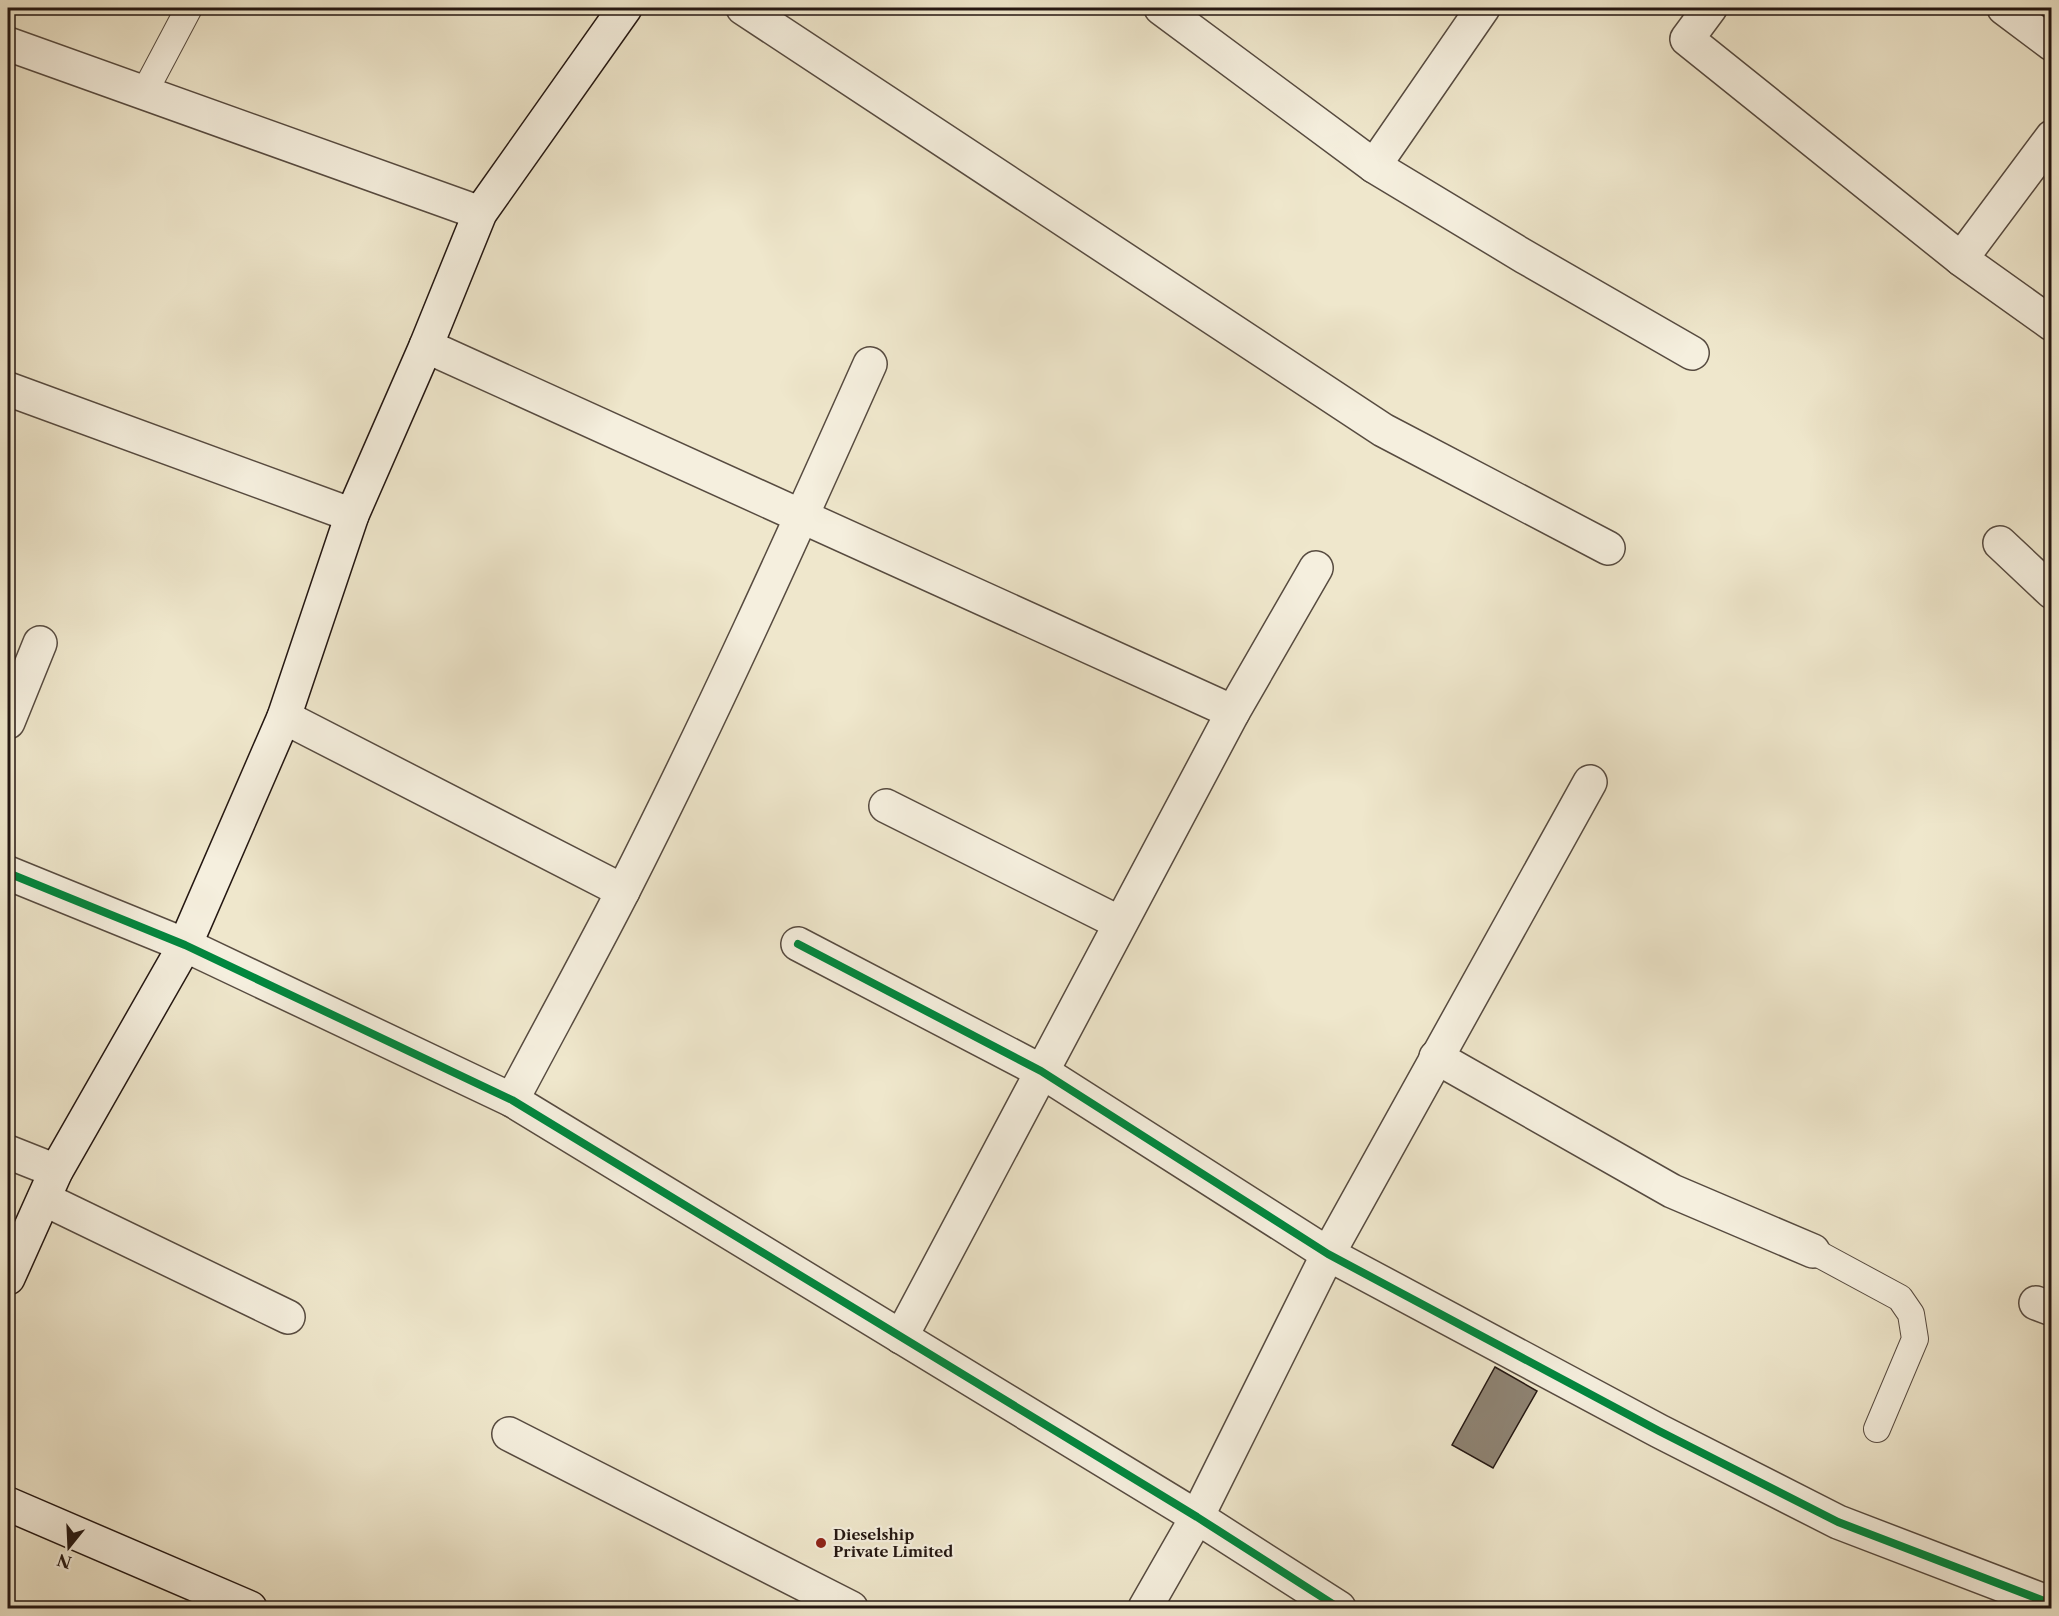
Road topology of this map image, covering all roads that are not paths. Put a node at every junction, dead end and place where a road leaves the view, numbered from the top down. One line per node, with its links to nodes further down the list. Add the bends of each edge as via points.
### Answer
1 (189, 8): 10 (lane)
2 (625, 8): 13 (street)
3 (742, 8): 23 (street, via 1383,430)
4 (1161, 8): 12 (street)
5 (1483, 8): 12 (street)
6 (1710, 8): 14 (street, via 1687,39)
7 (2004, 8): 9 (street)
8 (8, 44): 10 (street)
9 (2052, 44)
10 (144, 93): 13 (street)
11 (2052, 137): 14 (street)
12 (1374, 166): 17 (street)
13 (480, 213): 16 (street)
14 (1961, 259): 15 (street)
15 (2052, 324)
16 (426, 346): 20 (street); 21 (street)
17 (1692, 353)
18 (870, 364): 21 (street)
19 (8, 389): 20 (street)
20 (352, 515): 28 (street)
21 (801, 517): 27 (street); 33 (street)
22 (2000, 543): 25 (street)
23 (1608, 548)
24 (1316, 568): 27 (street)
25 (2052, 592)
26 (40, 643): 29 (street)
27 (1233, 712): 34 (street)
28 (284, 717): 33 (street); 35 (street)
29 (8, 722)
30 (1590, 782): 37 (street)
31 (886, 806): 34 (street)
32 (8, 873): 35 (street)
33 (623, 891): 39 (street)
34 (1120, 923): 38 (street)
35 (185, 945): 39 (street); 41 (street)
36 (798, 945): 38 (street)
37 (1436, 1057): 42 (street, via 1672,1191); 43 (street)
38 (1041, 1071): 43 (street); 46 (street)
39 (512, 1100): 46 (street)
40 (8, 1152): 41 (street)
41 (50, 1185): 44 (street); 45 (street)
42 (1813, 1251): 47 (lane, via 1900,1298 1911,1314 1915,1339)
43 (1328, 1254): 50 (street); 51 (street, via 1838,1522)
44 (8, 1278)
45 (288, 1317)
46 (902, 1337): 50 (street)
47 (1877, 1429)
48 (509, 1434): 53 (street)
49 (8, 1504): 52 (street)
50 (1197, 1517): 54 (street); 55 (street)
51 (2052, 1604)
52 (250, 1608)
53 (851, 1608)
54 (1145, 1608)
55 (1339, 1608)

